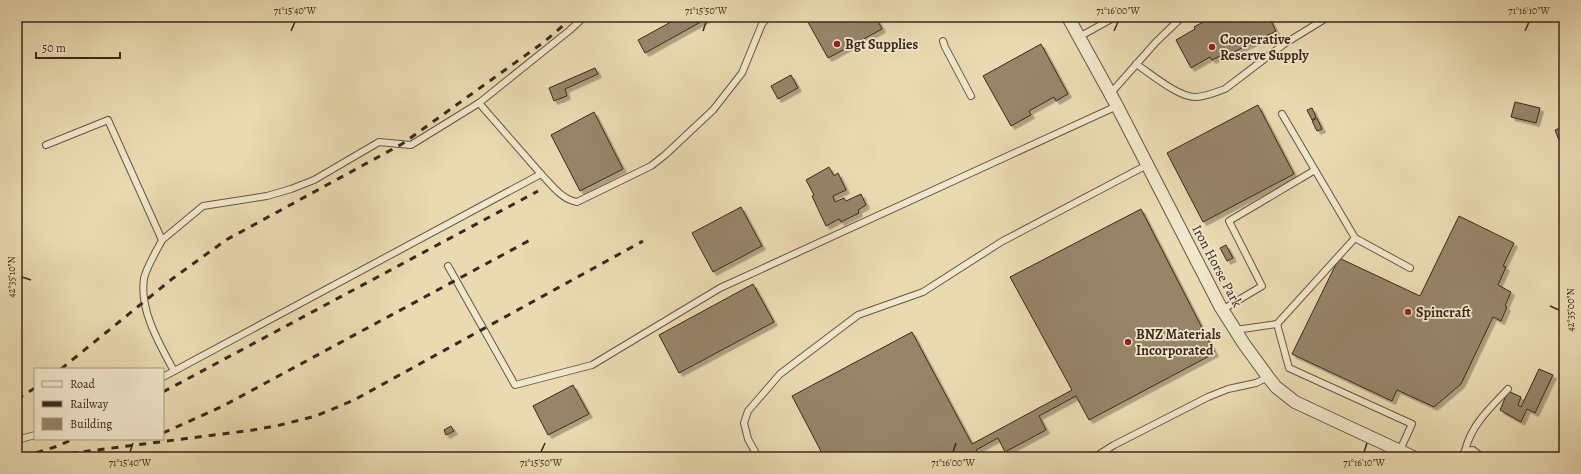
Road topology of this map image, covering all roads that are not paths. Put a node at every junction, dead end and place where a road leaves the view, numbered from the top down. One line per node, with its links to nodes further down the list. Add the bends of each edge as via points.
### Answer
1 (584, 17): 12 (lane)
2 (768, 17): 18 (lane, via 760,27 742,73 733,86 713,110 651,166 577,202 562,196)
3 (1068, 17): 7 (street, Iron Horse Park)
4 (1115, 17): 7 (lane)
5 (1182, 17): 9 (lane)
6 (1328, 17): 9 (lane, via 1284,44 1225,89 1195,97 1182,95)
7 (1079, 37): 10 (street, Iron Horse Park)
8 (944, 41): 11 (lane)
9 (1136, 64): 10 (lane)
10 (1110, 94): 13 (street, Iron Horse Park)
11 (971, 96)
12 (480, 103): 18 (lane); 20 (lane, via 411,145 379,142 314,180 291,189 267,196 203,206)
13 (1117, 106): 16 (street, Iron Horse Park); 21 (lane, via 720,288 592,365 515,385)
14 (1282, 114): 17 (lane)
15 (46, 145): 20 (lane, via 108,120)
16 (1147, 165): 23 (street, Iron Horse Park); 34 (lane, via 1001,242 923,292 858,315 780,374 748,412 745,428)
17 (1315, 170): 19 (lane); 23 (lane, via 1229,221 1262,286)
18 (541, 174): 26 (lane)
19 (1355, 238): 22 (lane); 24 (lane)
20 (162, 240): 26 (lane, via 144,278 144,303 156,337)
21 (448, 266)
22 (1410, 268)
23 (1222, 310): 25 (street, Iron Horse Park)
24 (1277, 324): 25 (lane); 32 (lane, via 1289,368 1412,424)
25 (1234, 330): 28 (street, Iron Horse Park)
26 (174, 371): 27 (lane)
27 (164, 376)
28 (1268, 377): 32 (street, Iron Horse Park, via 1295,402); 35 (lane, via 1208,397)
29 (1508, 389): 33 (lane, via 1482,416 1468,437)
30 (34, 435): 31 (lane)
31 (17, 440)
32 (1400, 450): 36 (street, Iron Horse Park)
33 (1465, 451): 37 (lane); 38 (lane, via 1473,450)
34 (758, 457)
35 (1095, 457)
36 (1413, 457)
37 (1461, 457)
38 (1482, 457)

